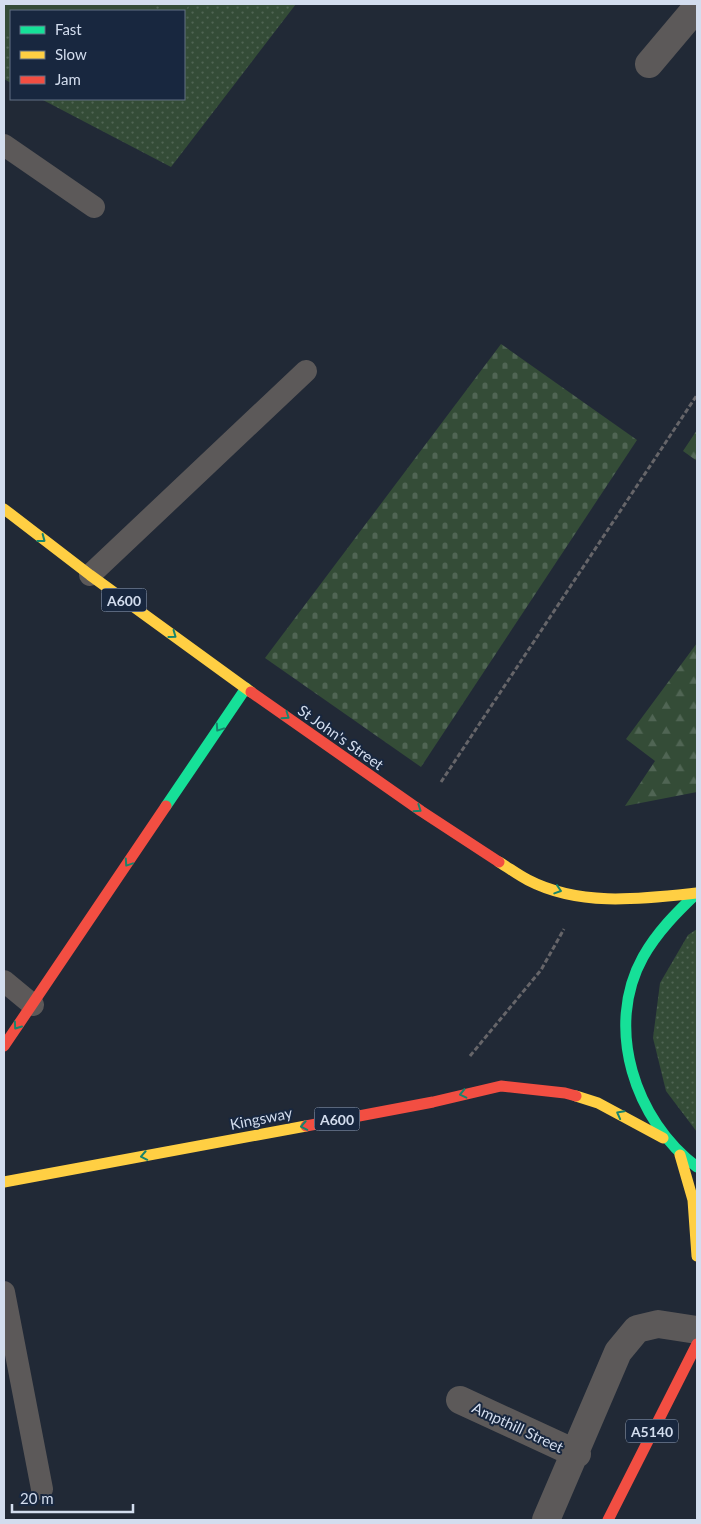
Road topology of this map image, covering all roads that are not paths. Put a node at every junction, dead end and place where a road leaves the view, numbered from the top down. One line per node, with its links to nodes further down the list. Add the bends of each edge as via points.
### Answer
1 (697, 7): 2 (street)
2 (649, 64)
3 (4, 145): 4 (lane)
4 (94, 206)
5 (306, 371): 7 (lane)
6 (4, 509): 7 (main road, St John's Street / A600, one-way to 7)
7 (90, 575): 8 (main road, St John's Street / A600, one-way to 8)
8 (246, 688): 9 (main road, St John's Street / A600, one-way to 9, via 421,811 529,881 582,898 638,900); 11 (main road, one-way to 11)
9 (697, 893): 13 (main road, A600, via 655,937 640,962 628,996 624,1034 632,1072)
10 (4, 981): 11 (lane)
11 (33, 1005): 12 (main road, one-way to 12)
12 (4, 1046)
13 (663, 1138): 14 (main road, A600); 16 (main road, Kingsway / A600, one-way to 16, via 598,1103 565,1093 501,1086 432,1102)
14 (680, 1155): 15 (main road, A600); 17 (main road, via 693,1200)
15 (697, 1167)
16 (4, 1182)
17 (697, 1256)
18 (4, 1292): 24 (lane)
19 (697, 1330): 23 (street, Ampthill Street, via 658,1324 637,1330 618,1352)
20 (697, 1344): 21 (main road, A5140)
21 (691, 1372): 26 (main road, A5140)
22 (460, 1400): 23 (street, Ampthill Street)
23 (576, 1454): 25 (street, Ampthill Street)
24 (42, 1489)
25 (546, 1520)
26 (608, 1520)

